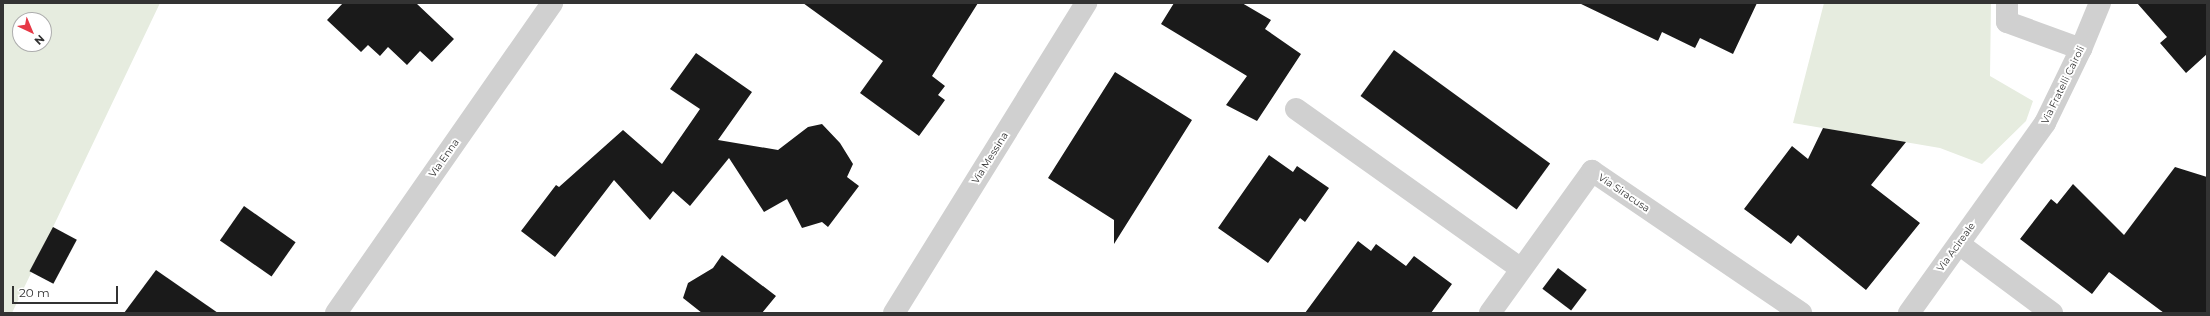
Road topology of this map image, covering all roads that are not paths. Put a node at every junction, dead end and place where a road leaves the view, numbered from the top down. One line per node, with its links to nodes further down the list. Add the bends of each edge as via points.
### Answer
1 (552, 3): 10 (street, Via Enna)
2 (1086, 3): 11 (street, Via Messina)
3 (2007, 3): 5 (street, via 2007,22)
4 (2100, 3): 5 (street, Via Fratelli Cairoli)
5 (2081, 49): 7 (street, Via Fratelli Cairoli, via 2045,123)
6 (1296, 109): 9 (street)
7 (2003, 182): 8 (street, Via Acireale)
8 (1959, 244): 14 (street, Via Acireale); 15 (street)
9 (1521, 268): 12 (street, Via Siracusa); 13 (street, Via Siracusa, via 1592,171)
10 (336, 313)
11 (894, 313)
12 (1490, 313)
13 (1801, 313)
14 (1909, 313)
15 (2052, 313)

